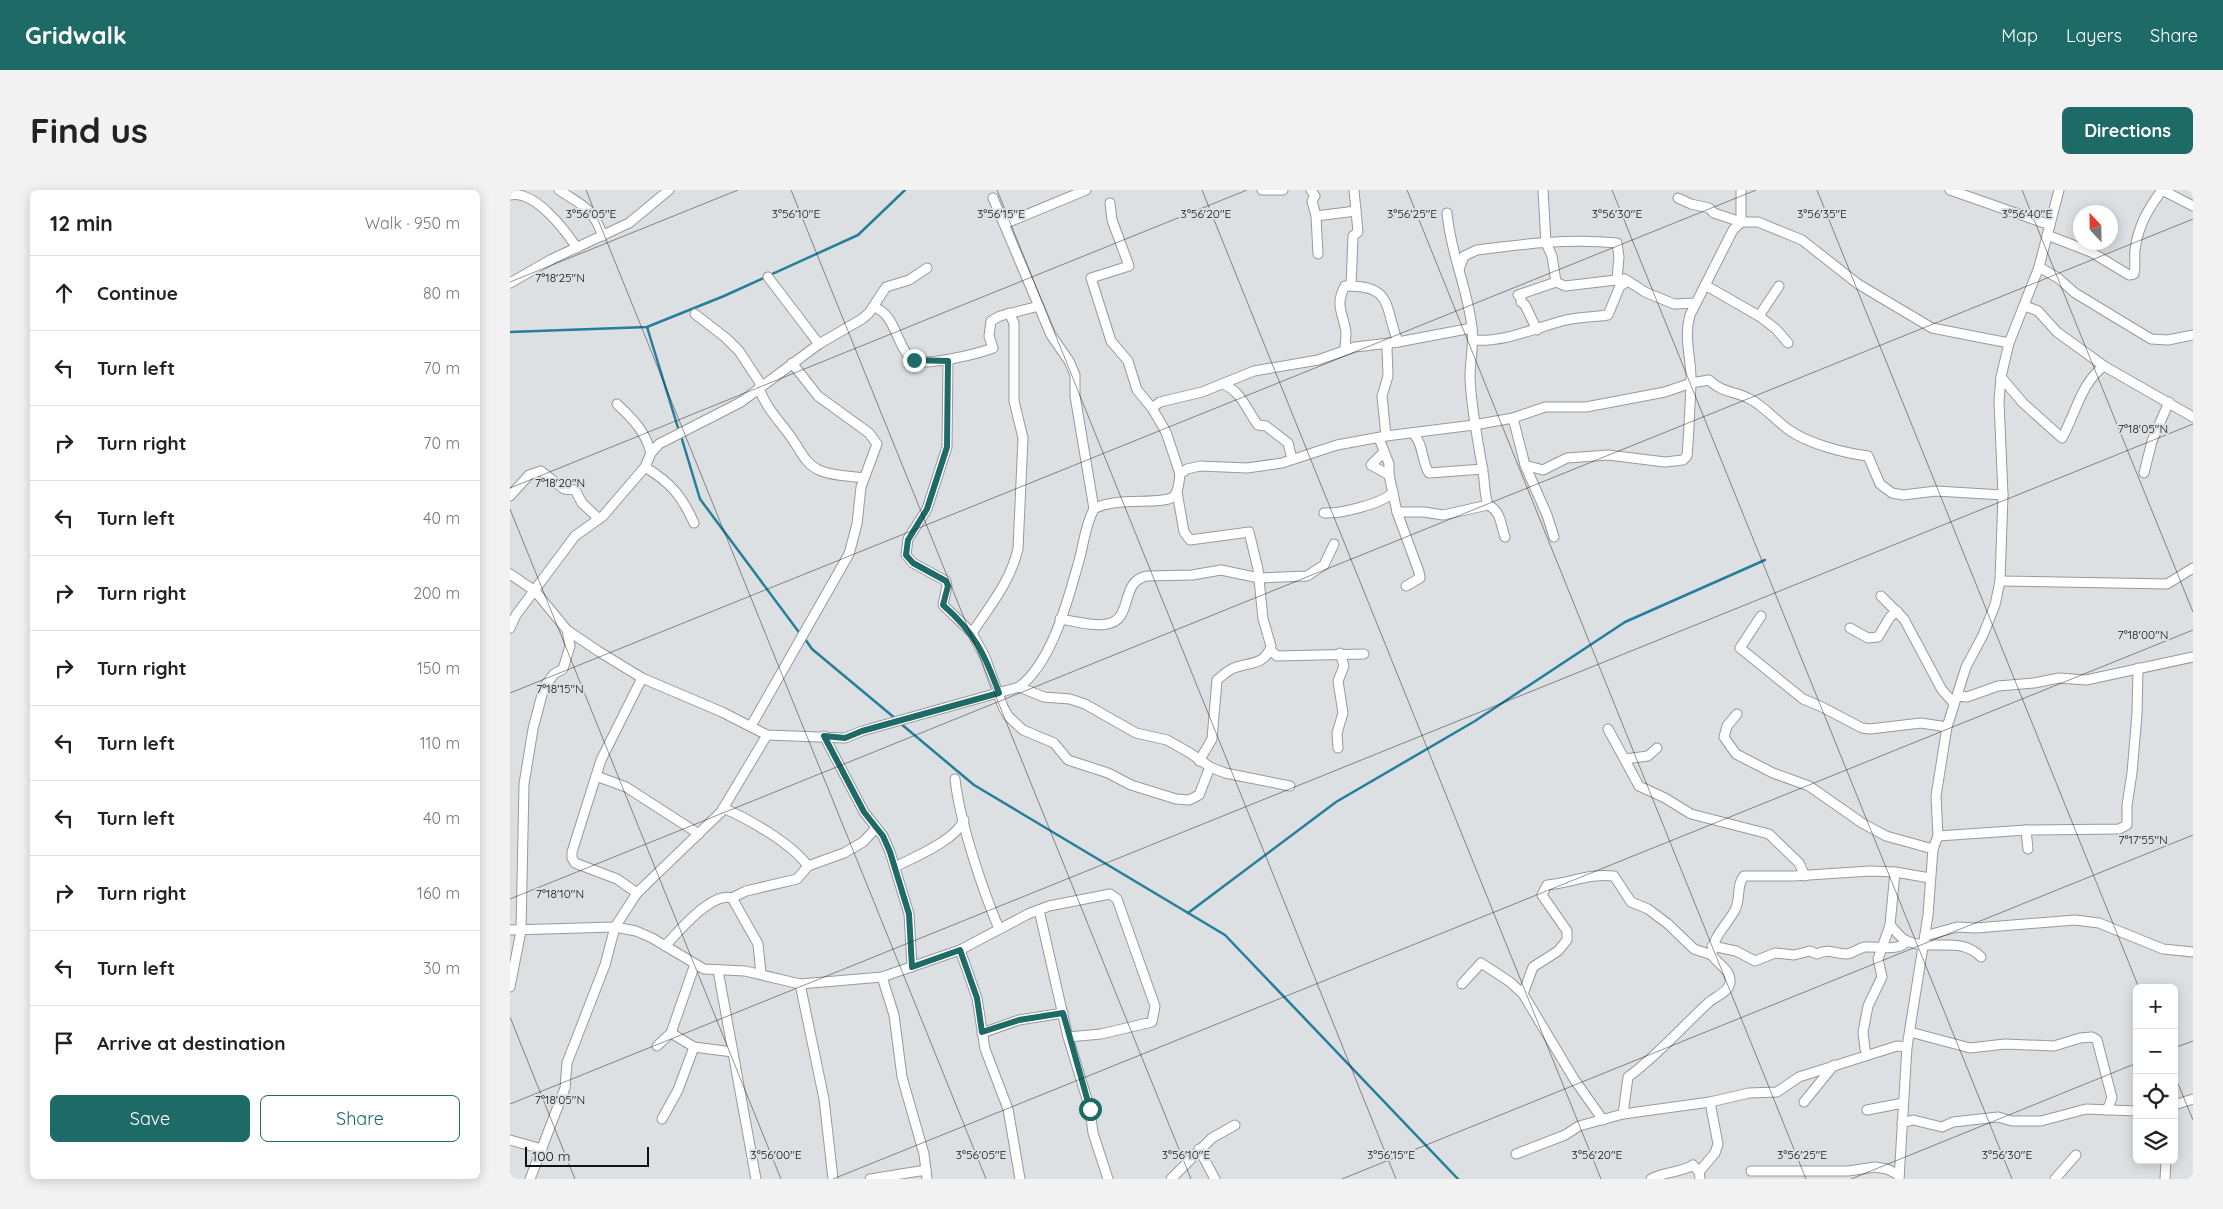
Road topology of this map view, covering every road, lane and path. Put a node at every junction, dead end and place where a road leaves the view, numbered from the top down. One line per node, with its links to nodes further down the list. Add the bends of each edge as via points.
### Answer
1 (559, 190): 24 (street, via 596,217)
2 (669, 190): 24 (street, via 629,223)
3 (1086, 190): 21 (street)
4 (1262, 190): 5 (street)
5 (1283, 190)
6 (1311, 190): 19 (street, via 1315,196 1312,201)
7 (1354, 190): 17 (street)
8 (1544, 190): 25 (street)
9 (1741, 190): 20 (street)
10 (1950, 190): 22 (street)
11 (2059, 190): 22 (street)
12 (510, 194): 26 (street, via 520,193 537,201)
13 (993, 198): 21 (street)
14 (1678, 198): 20 (street)
15 (1110, 204): 64 (street, via 1112,220 1129,266 1091,278 1112,341 1128,361 1137,390)
16 (2193, 206): 23 (street, via 2162,190 2143,220 2134,252 2134,274 2128,275 2091,252)
17 (1356, 211): 19 (street); 37 (street, via 1358,232 1353,236)
18 (1446, 213): 30 (street)
19 (1316, 216): 27 (street)
20 (1741, 222): 36 (street, via 1733,230); 52 (street, via 1758,222 1802,240 1858,284 1932,328)
21 (1004, 224): 40 (street)
22 (2050, 225): 23 (street)
23 (2047, 235): 28 (street)
24 (603, 236): 26 (street)
25 (1546, 243): 30 (street, via 1477,250 1464,256); 32 (street, via 1566,240 1617,243); 33 (street, via 1552,256)
26 (577, 248): 35 (street)
27 (1318, 254)
28 (2039, 267): 41 (street); 48 (street, via 2151,339 2168,340)
29 (927, 268): 42 (street, via 909,280 886,286)
30 (1459, 269): 46 (street)
31 (768, 277): 53 (street)
32 (1617, 279): 33 (street, via 1588,285 1565,286); 34 (street)
33 (1556, 282): 47 (street, via 1518,295)
34 (1627, 282): 39 (street, via 1674,304); 47 (street, via 1620,286 1608,315 1568,320)
35 (510, 283)
36 (1705, 285): 39 (street); 45 (street)
37 (1351, 286): 50 (street, via 1370,288 1383,296); 54 (street, via 1345,286 1339,298 1346,332)
38 (1779, 286): 45 (street)
39 (1696, 303): 59 (street, via 1686,335)
40 (1038, 306): 43 (street); 85 (street, via 1075,375 1075,396)
41 (2025, 306): 52 (street); 57 (street, via 2038,311 2057,332)
42 (873, 307): 53 (street, via 862,319); 55 (street, via 881,309 914,360)
43 (1009, 313): 55 (street, via 991,321 989,336 992,348); 106 (street, via 1014,323 1014,401 1023,438 1018,549 1014,566 997,599)
44 (694, 314): 61 (street, via 739,351)
45 (1759, 316): 51 (street)
46 (1472, 328): 49 (street); 50 (street)
47 (1536, 330): 49 (street, via 1486,341)
48 (2193, 335)
49 (1473, 340): 67 (street, via 1470,376)
50 (1394, 343): 54 (street); 69 (street, via 1387,348 1388,376 1382,396)
51 (1788, 343)
52 (2009, 343): 58 (street)
53 (819, 344): 56 (street)
54 (1345, 350): 60 (street, via 1318,360 1254,371)
55 (948, 361): 106 (street, via 947,447 927,509 908,540 906,555 913,563 946,581 948,586 943,605)
56 (792, 363): 61 (street); 79 (street, via 818,396 875,439 877,444)
57 (2104, 366): 58 (street, via 2086,384 2062,438 2023,403); 62 (street)
58 (2001, 377): 82 (street)
59 (1691, 383): 66 (street, via 1665,392 1586,407 1545,407); 73 (street, via 1687,456 1683,460 1665,462 1608,455 1567,458 1543,470); 82 (street, via 1709,380 1719,390 1747,398 1802,438 1844,453 1868,456 1880,484 1892,493 1936,491)
60 (1223, 384): 64 (street, via 1160,402); 72 (street, via 1239,394 1258,425 1266,426 1288,442)
61 (760, 387): 70 (street, via 741,402 660,444); 79 (street, via 764,403 810,465 822,471)
62 (2169, 402): 65 (street); 76 (street, via 2152,441)
63 (617, 404): 70 (street, via 648,438)
64 (1152, 408): 77 (street, via 1166,432)
65 (2193, 417)
66 (1513, 418): 67 (street); 73 (street)
67 (1474, 425): 68 (street); 75 (street)
68 (1413, 433): 69 (street); 75 (street, via 1419,440 1429,473)
69 (1382, 437): 71 (street); 72 (street, via 1337,445)
70 (651, 453): 74 (street)
71 (1383, 453): 78 (street, via 1389,464); 78 (street, via 1371,466)
72 (1292, 459): 77 (street, via 1247,468 1200,466)
73 (1525, 465): 91 (street)
74 (645, 467): 88 (street); 89 (street, via 671,486 689,510)
75 (1483, 469): 84 (street)
76 (2144, 473)
77 (1180, 474): 80 (street)
78 (1389, 475): 81 (street)
79 (864, 478): 117 (street, via 849,554)
80 (1177, 491): 85 (street, via 1173,498 1166,500 1120,501); 95 (street, via 1184,532 1190,540 1249,532)
81 (1393, 492): 86 (street); 87 (street, via 1388,497 1355,509)
82 (2003, 495): 96 (street)
83 (510, 496): 88 (street, via 529,475 541,471 564,489 575,490 582,503)
84 (1488, 505): 86 (street, via 1443,515); 90 (street, via 1502,519)
85 (1094, 509): 102 (street)
86 (1397, 512): 97 (street, via 1420,578)
87 (1324, 513)
88 (599, 519): 98 (street, via 575,536)
89 (694, 523)
90 (1505, 537)
91 (1554, 537)
92 (1334, 544): 95 (street, via 1324,565 1307,576)
93 (2193, 568): 96 (street, via 2167,584)
94 (510, 574): 98 (street)
95 (1259, 578): 102 (street, via 1221,570 1141,577 1127,596 1124,614 1119,620 1098,625); 107 (street, via 1261,609)
96 (2000, 581): 115 (street, via 1995,605)
97 (1406, 586)
98 (535, 591): 103 (street); 105 (street)
99 (1881, 596): 100 (street)
100 (1897, 611): 104 (street, via 1878,637 1868,638); 115 (street, via 1942,690)
101 (1761, 616): 118 (street, via 1740,648 1803,699 1870,730 1932,722)
102 (1060, 619): 113 (street, via 1029,680)
103 (510, 628)
104 (1850, 628)
105 (567, 630): 112 (street); 150 (street, via 570,646 563,669 554,674 544,687 524,784)
106 (972, 633): 114 (street)
107 (1270, 650): 108 (street, via 1277,656); 125 (street, via 1256,664 1235,667 1217,680 1212,739)
108 (1340, 653): 109 (street); 122 (street, via 1344,666 1338,681 1343,713 1337,733)
109 (1364, 654)
110 (2193, 658): 111 (street)
111 (2138, 668): 115 (street, via 2086,680 2059,678 1998,686); 133 (street, via 2127,825 2119,829)
112 (642, 678): 117 (street); 127 (street)
113 (1019, 687): 114 (street); 125 (street, via 1044,697 1085,704 1136,733 1167,740)
114 (999, 693): 121 (street, via 845,738); 126 (street, via 1006,712 1023,730 1054,743 1068,760 1108,773 1131,785 1189,800 1199,794)
115 (1955, 699): 118 (street)
116 (1737, 714): 137 (street, via 1726,726 1724,737 1736,754 1773,773 1809,786 1886,836)
117 (751, 726): 120 (street)
118 (1947, 727): 135 (street, via 1936,796)
119 (1608, 730): 124 (street)
120 (768, 734): 121 (street); 130 (street)
121 (824, 736): 132 (street, via 864,812)
122 (1338, 748)
123 (1657, 748): 124 (street, via 1648,756)
124 (1625, 759): 141 (street, via 1639,786 1691,814 1769,834 1799,863)
125 (1199, 761): 126 (street)
126 (1210, 768): 129 (street)
127 (596, 776): 134 (street, via 626,787); 143 (street, via 572,858 582,866 617,879)
128 (955, 780): 131 (street)
129 (1290, 786)
130 (723, 808): 134 (street); 138 (street, via 744,816 785,843)
131 (964, 820): 139 (street, via 945,840); 149 (street)
132 (876, 828): 138 (street, via 863,842 839,856); 139 (street, via 883,836)
133 (2026, 830): 135 (street); 136 (street)
134 (699, 834): 143 (street)
135 (1938, 836): 137 (street)
136 (2028, 849)
137 (1933, 850): 142 (street)
138 (808, 866): 144 (street, via 797,879 746,891)
139 (895, 867): 160 (street, via 909,914)
140 (1895, 872): 141 (street); 142 (street); 146 (street)
141 (1805, 876): 156 (street, via 1744,876 1734,911 1722,926)
142 (1930, 878): 151 (street)
143 (636, 893): 147 (street)
144 (732, 898): 153 (street, via 716,899); 162 (street, via 758,944)
145 (1039, 910): 149 (street); 168 (street); 172 (street, via 1102,894 1114,896 1155,1006 1152,1022 1145,1025)
146 (1890, 925): 152 (street); 154 (street)
147 (615, 927): 150 (street); 153 (street, via 636,931); 193 (street, via 605,965 567,1063 565,1088)
148 (510, 930): 150 (street)
149 (999, 930): 155 (street)
150 (520, 931): 166 (street)
151 (1924, 940): 152 (street); 157 (street, via 1964,926 1976,928 2075,920 2099,923 2163,949); 158 (street, via 1965,946); 170 (street)
152 (1907, 941): 154 (street, via 1893,947)
153 (665, 946): 159 (street)
154 (1881, 947): 156 (street, via 1861,948 1849,954 1828,950 1816,954 1810,951 1794,955 1775,953 1755,962 1736,951); 176 (street, via 1878,960 1882,977 1868,1006 1862,1032)
155 (960, 950): 160 (street); 169 (street, via 977,998)
156 (1712, 951): 167 (street, via 1694,949 1648,908 1631,902 1614,876 1584,877 1547,886 1542,895 1566,931 1567,940 1558,951 1533,967); 187 (street, via 1728,974 1730,984 1727,990 1711,1000 1628,1077)
157 (2193, 952)
158 (1981, 957)
159 (695, 964): 161 (street, via 704,969); 171 (street)
160 (912, 967): 163 (street)
161 (718, 970): 162 (street); 177 (street)
162 (761, 974): 164 (street)
163 (882, 977): 164 (street); 199 (street, via 894,1015 902,1076)
164 (800, 984): 204 (street, via 824,1099)
165 (1462, 984): 167 (street, via 1481,963)
166 (510, 987)
167 (1523, 994): 189 (street, via 1574,1080)
168 (1063, 1013): 169 (street, via 1019,1020); 172 (street)
169 (982, 1032): 206 (street, via 988,1059 1008,1109)
170 (1910, 1032): 175 (street); 185 (street, via 1970,1048 2005,1044 2054,1046 2092,1037 2098,1040 2112,1098)
171 (670, 1033): 173 (street); 174 (street)
172 (1068, 1037): 207 (street)
173 (657, 1046)
174 (694, 1047): 177 (street); 188 (street, via 678,1090)
175 (1907, 1047): 178 (street, via 1897,1046); 182 (street)
176 (1865, 1049)
177 (733, 1052): 203 (street)
178 (1834, 1065): 180 (street, via 1799,1077 1777,1092 1750,1093); 181 (street)
179 (2193, 1099): 183 (street)
180 (1710, 1102): 187 (street); 200 (street, via 1718,1144)
181 (1804, 1102)
182 (1903, 1103): 184 (street); 190 (street)
183 (2178, 1104)
184 (1867, 1110)
185 (2107, 1110): 186 (street); 190 (street, via 2086,1109 2041,1121 2012,1122 1998,1117 1953,1122 1942,1127 1913,1120)
186 (2133, 1111)
187 (1623, 1114): 189 (street)
188 (662, 1119)
189 (1603, 1120): 195 (street, via 1579,1126 1565,1135)
190 (1902, 1123): 201 (street)
191 (1235, 1125): 194 (street)
192 (510, 1140): 193 (street)
193 (542, 1149): 202 (street)
194 (1199, 1149): 208 (street); 209 (street)
195 (1516, 1154)
196 (2076, 1155): 211 (street)
197 (2166, 1164): 212 (street)
198 (1751, 1171): 201 (street, via 1848,1171 1875,1167 1887,1169)
199 (927, 1175): 205 (street)
200 (1699, 1176): 210 (street, via 1693,1165 1664,1172)
201 (1899, 1177)
202 (534, 1178)
203 (756, 1179)
204 (833, 1179)
205 (870, 1179)
206 (1020, 1179)
207 (1108, 1179)
208 (1171, 1179)
209 (1215, 1179)
210 (1651, 1179)
211 (2055, 1179)
212 (2165, 1179)

